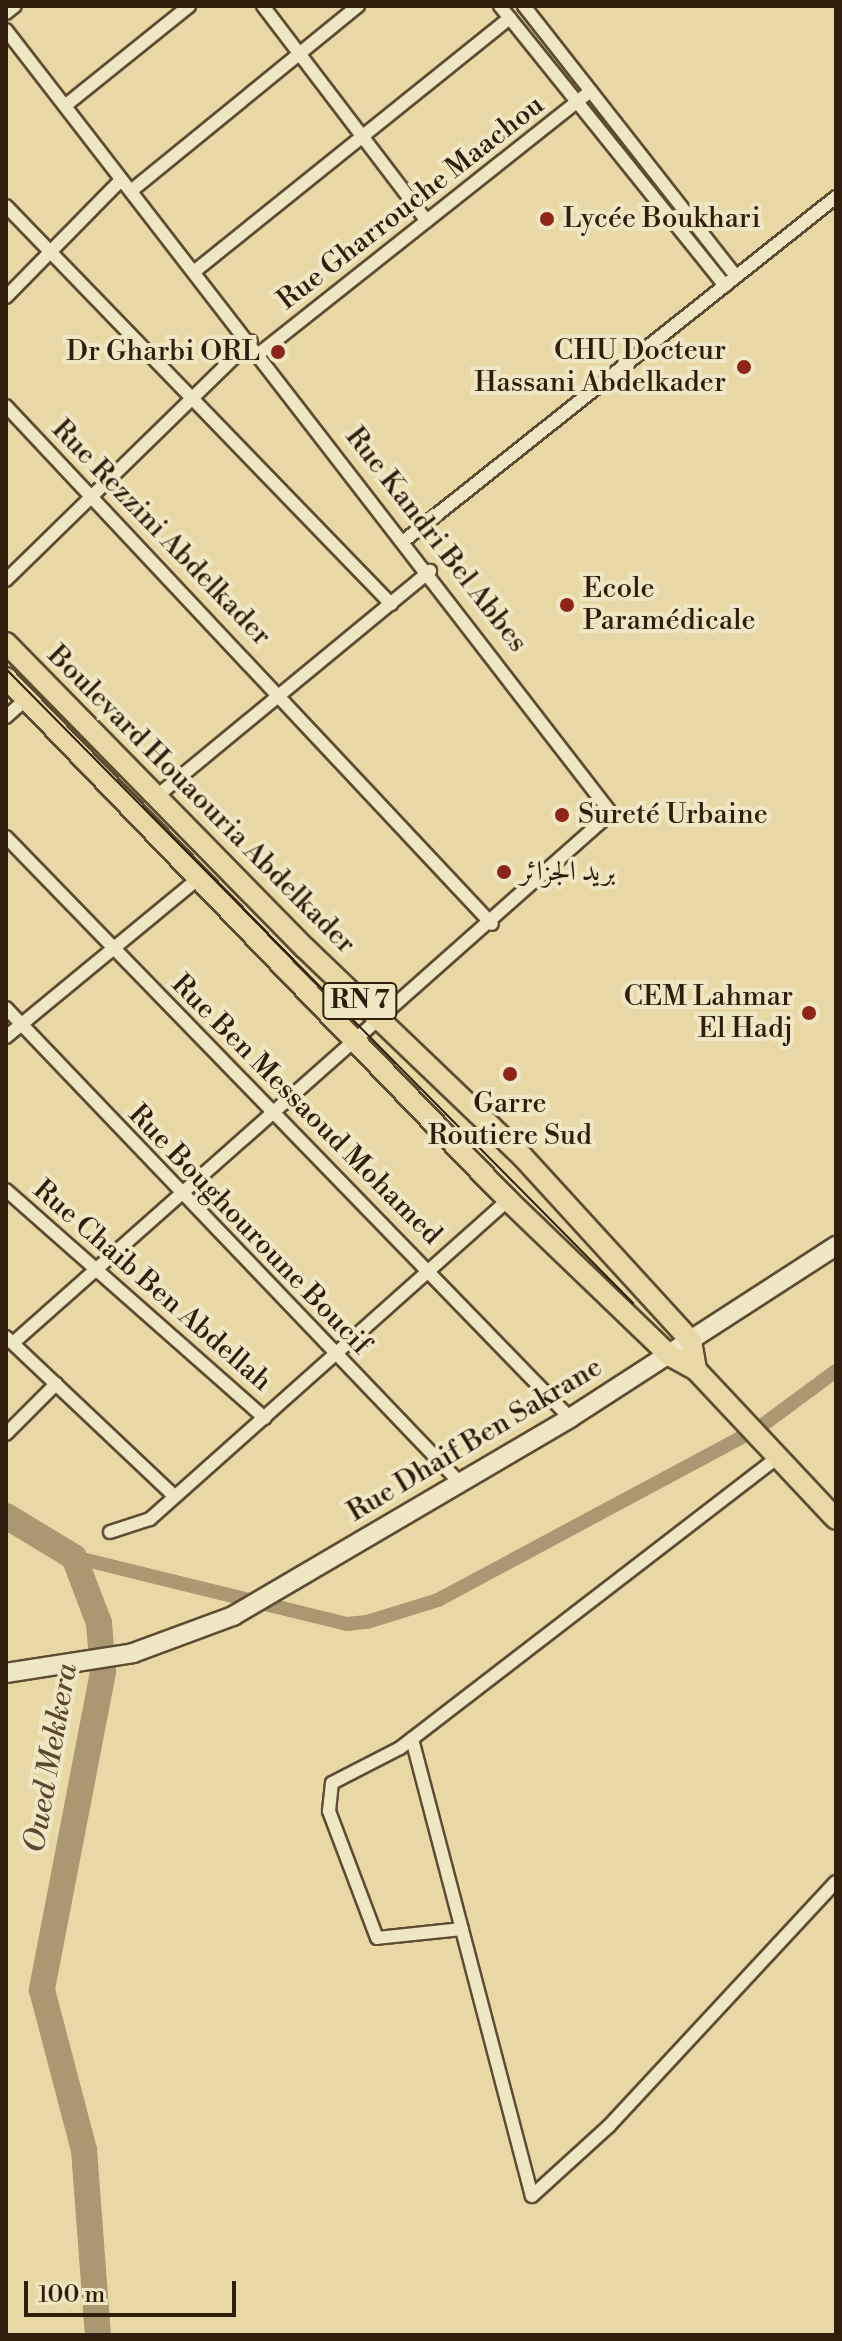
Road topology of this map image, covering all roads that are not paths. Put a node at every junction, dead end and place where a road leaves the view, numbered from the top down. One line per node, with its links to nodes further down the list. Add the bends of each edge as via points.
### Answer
1 (15, 6): 7 (street)
2 (189, 6): 15 (street)
3 (263, 6): 11 (street)
4 (358, 6): 11 (street)
5 (500, 6): 8 (street)
6 (524, 6): 10 (street)
7 (6, 13)
8 (510, 18): 12 (street); 16 (street)
9 (6, 30): 15 (street, Rue Kandri Bel Abbes)
10 (554, 44): 12 (street); 13 (street)
11 (299, 52): 16 (street); 18 (street)
12 (540, 55): 14 (street)
13 (591, 91): 14 (street, Rue Gharrouche Maachou); 24 (street)
14 (577, 102): 21 (street, Rue Gharrouche Maachou); 25 (street)
15 (66, 105): 17 (street, Rue Kandri Bel Abbes)
16 (365, 136): 21 (street); 23 (street)
17 (121, 180): 18 (street, Rue Kandri Bel Abbes); 22 (street)
18 (131, 191): 23 (street, Rue Kandri Bel Abbes)
19 (836, 197): 24 (street)
20 (6, 206): 22 (street)
21 (427, 221): 28 (street, Rue Gharrouche Maachou)
22 (51, 253): 26 (street); 29 (street)
23 (195, 271): 27 (street, Rue Kandri Bel Abbes)
24 (736, 276): 25 (street)
25 (725, 286): 32 (street)
26 (6, 297)
27 (251, 341): 28 (street, Rue Kandri Bel Abbes); 29 (street)
28 (260, 353): 32 (street, Rue Kandri Bel Abbes)
29 (195, 398): 31 (street); 35 (street)
30 (6, 406): 31 (street, Rue Rezzini Abdelkader)
31 (94, 496): 34 (street); 38 (street, Rue Rezzini Abdelkader)
32 (405, 540): 33 (street, Rue Kandri Bel Abbes)
33 (430, 571): 35 (street); 44 (street, Rue Kandri Bel Abbes, via 608,801 607,824)
34 (6, 580)
35 (391, 604): 38 (street)
36 (6, 643): 41 (main road, Boulevard Houaouria Abdelkader / RN 7)
37 (6, 678): 39 (main road, Boulevard Houaouria Abdelkader / RN 7)
38 (281, 694): 41 (street); 44 (street, Rue Rezzini Abdelkader)
39 (26, 699): 40 (street); 43 (main road, Boulevard Houaouria Abdelkader / RN 7)
40 (6, 717)
41 (157, 796): 47 (main road, Boulevard Houaouria Abdelkader / RN 7)
42 (6, 837): 45 (street, Rue Ben Messaoud Mohamed)
43 (200, 877): 45 (street); 50 (main road, Boulevard Houaouria Abdelkader / RN 7)
44 (492, 924): 47 (street, Rue Kandri Bel Abbes)
45 (112, 946): 48 (street); 51 (street, Rue Ben Messaoud Mohamed)
46 (6, 1008): 48 (street, Rue Boughouroune Boucif)
47 (383, 1021): 50 (street, Rue Kandri Bel Abbes); 59 (main road, Boulevard Houaouria Abdelkader / RN 7, via 522,1156)
48 (21, 1024): 49 (street); 53 (street, Rue Boughouroune Boucif)
49 (6, 1037)
50 (358, 1043): 51 (street, Rue Kandri Bel Abbes); 54 (main road, Boulevard Houaouria Abdelkader / RN 7)
51 (277, 1114): 53 (street, Rue Kandri Bel Abbes); 57 (street, Rue Ben Messaoud Mohamed)
52 (6, 1190): 56 (street, Rue Chaib Ben Abdellah)
53 (180, 1197): 56 (street, Rue Kandri Bel Abbes); 60 (street, Rue Boughouroune Boucif)
54 (508, 1200): 57 (street); 61 (main road, Boulevard Houaouria Abdelkader / RN 7)
55 (836, 1246): 59 (main road, Rue Dhaif Ben Sakrane)
56 (98, 1270): 58 (street, Rue Kandri Bel Abbes); 64 (street, Rue Chaib Ben Abdellah)
57 (432, 1270): 60 (street); 65 (street, Rue Ben Messaoud Mohamed)
58 (10, 1340): 63 (street)
59 (691, 1341): 61 (main road, Rue Dhaif Ben Sakrane); 62 (main road)
60 (337, 1354): 64 (street); 68 (street, Rue Boughouroune Boucif)
61 (669, 1355): 62 (main road, Boulevard Houaouria Abdelkader / RN 7); 65 (main road, Rue Dhaif Ben Sakrane)
62 (696, 1370): 67 (main road, RN 7)
63 (56, 1384): 66 (street); 69 (street)
64 (265, 1418): 69 (street)
65 (570, 1418): 68 (main road, Rue Dhaif Ben Sakrane)
66 (6, 1434)
67 (770, 1450): 70 (main road, RN 7); 73 (street)
68 (460, 1483): 72 (main road, Rue Dhaif Ben Sakrane, via 233,1616 133,1653)
69 (174, 1496): 71 (street, via 138,1528)
70 (836, 1519)
71 (110, 1532)
72 (6, 1673)
73 (412, 1739): 75 (street); 75 (street, via 339,1777 328,1795 329,1811 377,1938)
74 (836, 1882): 75 (street, via 609,2126 532,2196)
75 (462, 1929)

